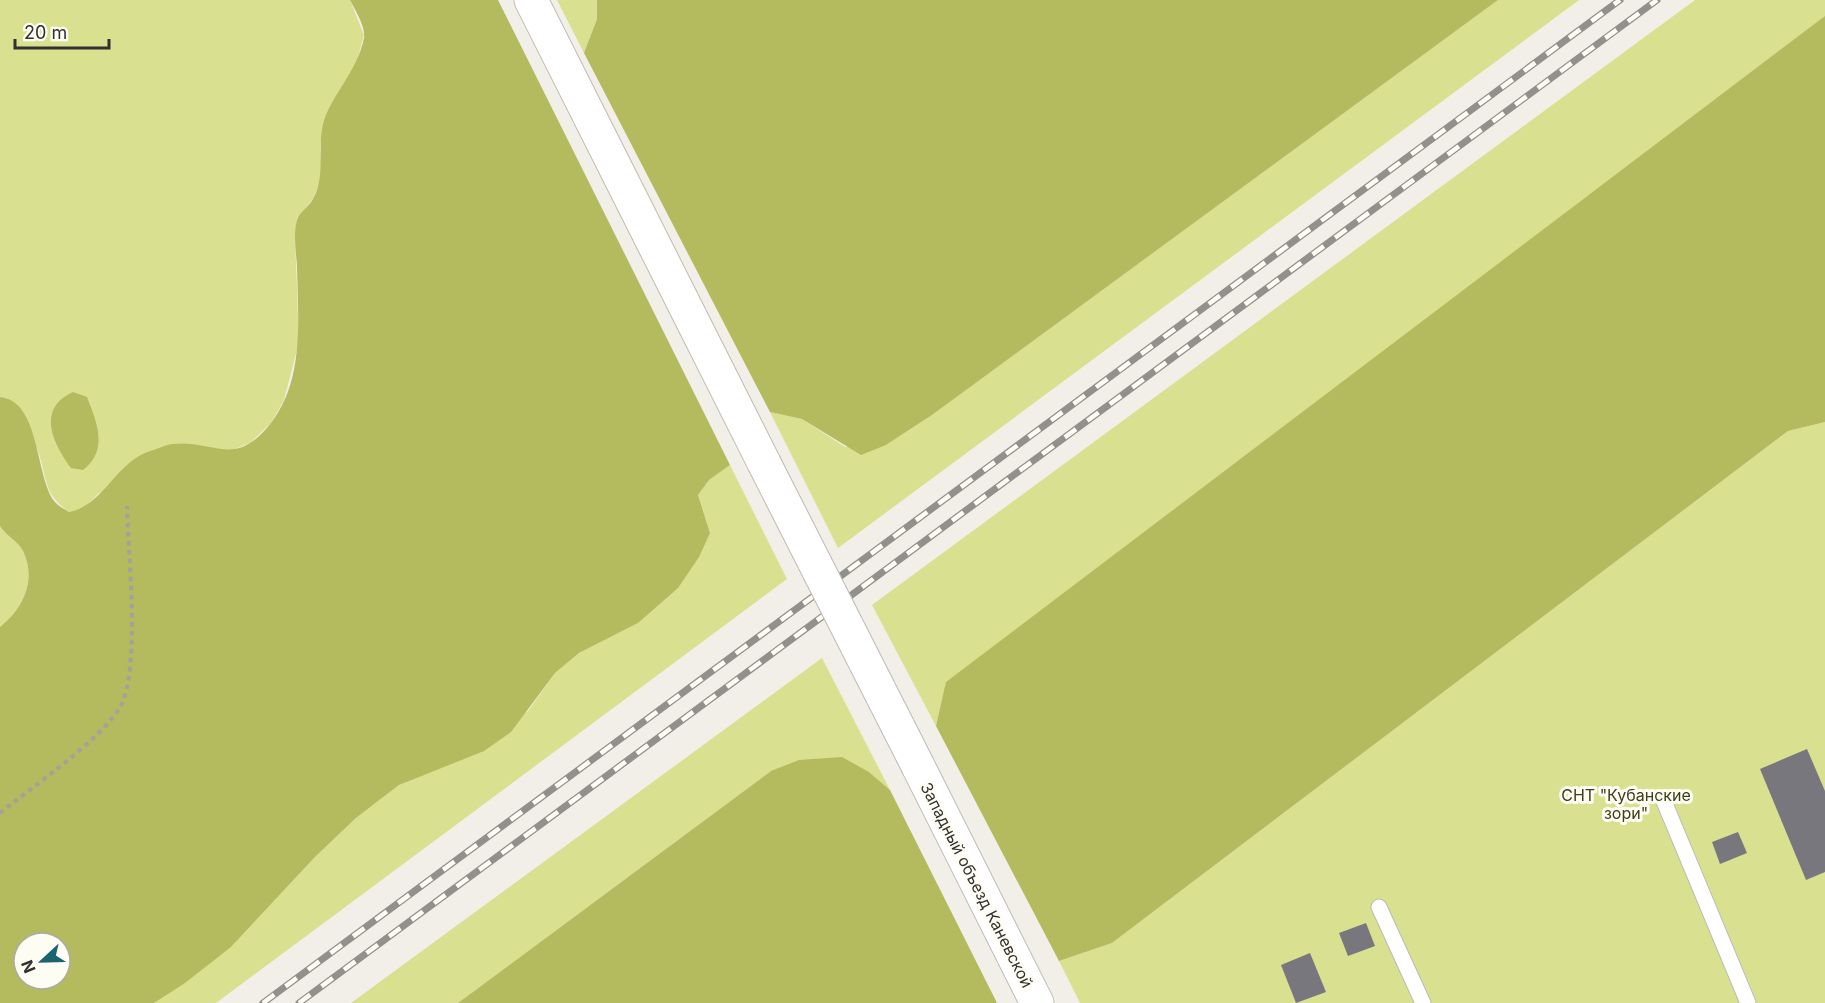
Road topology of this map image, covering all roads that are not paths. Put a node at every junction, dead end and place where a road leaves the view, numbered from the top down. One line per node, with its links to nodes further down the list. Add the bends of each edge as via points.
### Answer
1 (531, 0): 4 (main road, Западный объезд Каневской, bridge)
2 (1664, 800): 6 (lane)
3 (1379, 907): 5 (lane)
4 (1037, 1003)
5 (1424, 1003)
6 (1748, 1003)

